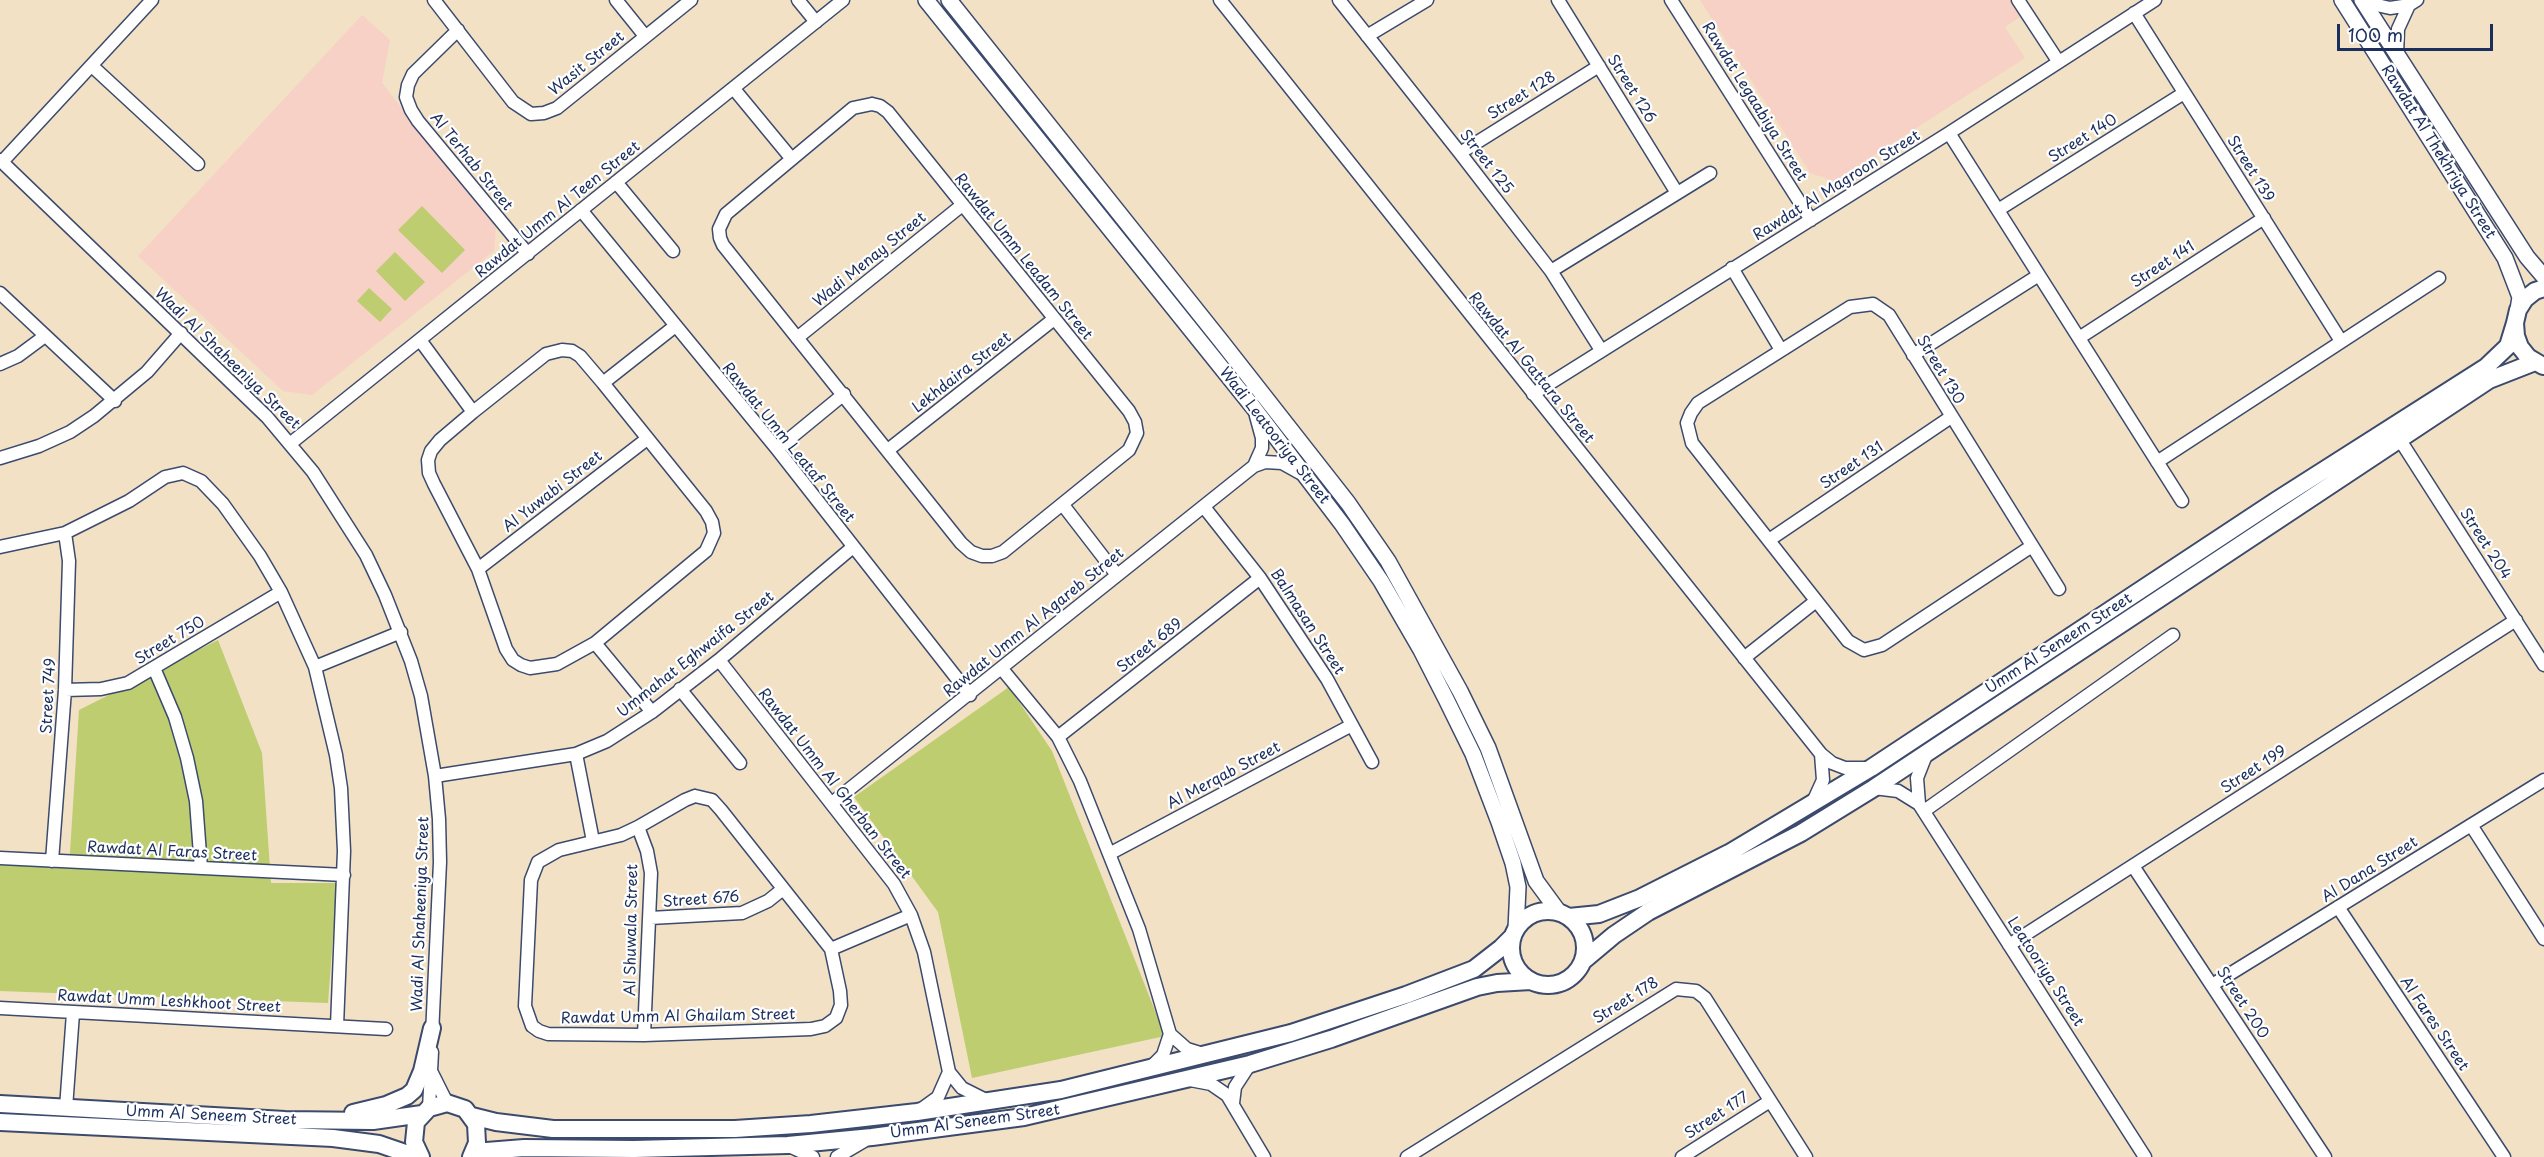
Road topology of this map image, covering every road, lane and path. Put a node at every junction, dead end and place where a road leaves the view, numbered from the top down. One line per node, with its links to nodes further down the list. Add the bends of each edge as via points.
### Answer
1 (152, 0): 26 (street)
2 (434, 0): 21 (street, Wasit Street)
3 (616, 0): 22 (street)
4 (691, 0): 22 (street, Wasit Street)
5 (798, 0): 20 (street)
6 (843, 0): 20 (street, Rawdat Umm Al Teen Street)
7 (926, 0): 70 (street, Wadi Leatooriya Street)
8 (949, 0): 136 (street, Wadi Leatooriya Street, via 1348,503 1388,561 1488,748 1536,881)
9 (1220, 0): 68 (street, Rawdat Al Gattara Street)
10 (1339, 0): 23 (street, Street 125)
11 (1427, 0): 23 (street)
12 (1559, 0): 27 (street, Street 126)
13 (1671, 0): 42 (street, Rawdat Legaabiya Street)
14 (2018, 0): 25 (street)
15 (2155, 0): 19 (street, Rawdat Al Magroon Street)
16 (2342, 0): 52 (street, Rawdat Al Thekhriya Street, via 2505,258 2518,290)
17 (2363, 1): 18 (street, via 2381,8); 24 (street, Rawdat Al Thekhriya Street)
18 (2413, 2): 24 (street, via 2398,29)
19 (2134, 13): 25 (street, Rawdat Al Magroon Street); 29 (street, Street 139)
20 (816, 22): 28 (street, Rawdat Umm Al Teen Street)
21 (458, 30): 22 (street, Wasit Street, via 513,102 531,114 557,108); 44 (street, Al Terhab Street, via 413,74 406,97 418,121)
22 (645, 36)
23 (1367, 36): 31 (street, Street 125)
24 (2397, 55): 48 (street, Rawdat Al Thekhriya Street, via 2527,257)
25 (2058, 61): 30 (street, Rawdat Al Magroon Street)
26 (92, 66): 33 (street); 34 (street)
27 (1599, 66): 31 (street, Street 128); 37 (street, Street 126)
28 (734, 88): 32 (street); 36 (street, Rawdat Umm Al Teen Street)
29 (2184, 93): 40 (street, Street 140); 41 (street, Street 139)
30 (1949, 133): 40 (street); 42 (street, Rawdat Al Magroon Street)
31 (1460, 153): 46 (street, Street 125)
32 (791, 158): 38 (street, Rawdat Umm Leadam Street, via 854,108 880,106); 57 (street, Rawdat Umm Leadam Street, via 726,214 718,229 723,246)
33 (1, 161): 55 (street, Wadi Al Shaheeniya Street)
34 (198, 164)
35 (1710, 173): 37 (street)
36 (616, 182): 39 (street, Rawdat Umm Al Teen Street); 43 (street)
37 (1677, 193): 46 (street)
38 (961, 206): 53 (street, Rawdat Umm Leadam Street); 57 (street, Wadi Menay Street)
39 (581, 210): 44 (street, Rawdat Umm Al Teen Street); 54 (street, Rawdat Umm Leataf Street)
40 (1998, 210): 47 (street)
41 (2264, 218): 58 (street, Street 141); 60 (street, Street 139)
42 (1811, 220): 45 (street, Rawdat Al Magroon Street)
43 (672, 251)
44 (528, 254): 59 (street, Rawdat Umm Al Teen Street)
45 (1732, 268): 61 (street, Rawdat Al Magroon Street); 62 (street)
46 (1551, 271): 61 (street, Street 125)
47 (2039, 275): 58 (street); 63 (street)
48 (2544, 277)
49 (2439, 278): 60 (street)
50 (2544, 288): 52 (main road, via 2525,299)
51 (0, 293): 56 (street)
52 (2516, 317): 65 (main road, via 2520,347); 118 (main road, Umm Al Seneem Street, via 2508,346 2486,368 2277,500)
53 (1054, 319): 77 (street, Lekhdaira Street); 83 (street, Rawdat Umm Leadam Street, via 1129,411 1137,433 1129,450)
54 (675, 327): 66 (street); 76 (street, Rawdat Umm Leataf Street)
55 (181, 333): 69 (street); 75 (street, Wadi Al Shaheeniya Street)
56 (45, 336): 64 (street); 69 (street)
57 (797, 338): 67 (street, Rawdat Umm Leadam Street)
58 (2079, 338): 79 (street)
59 (420, 340): 71 (street); 75 (street, Rawdat Umm Al Teen Street)
60 (2342, 341): 79 (street)
61 (1600, 350): 68 (street, Rawdat Al Magroon Street)
62 (1781, 350): 63 (street, Street 130, via 1850,307 1873,304 1889,315); 87 (street, Street 130, via 1698,403 1687,423 1692,443)
63 (1912, 355): 72 (street, Street 130)
64 (0, 364)
65 (2541, 365): 74 (main road, Umm Al Seneem Street, via 2489,380)
66 (603, 383): 71 (street, via 580,356 572,351 553,351); 73 (street)
67 (844, 394): 76 (street); 77 (street, Rawdat Umm Leadam Street)
68 (1533, 394): 101 (street, Rawdat Al Gattara Street)
69 (115, 401): 78 (street, via 70,432)
70 (1252, 407): 80 (street, via 1262,438 1261,455); 81 (street, Wadi Leatooriya Street)
71 (473, 412): 91 (street, via 440,440 428,460 434,484)
72 (1951, 417): 87 (street, Street 131); 88 (street, Street 130)
73 (647, 439): 91 (street, Al Yuwabi Street); 100 (street, via 706,511 714,534 706,551)
74 (2400, 440): 97 (street, Street 204); 115 (main road, Umm Al Seneem Street)
75 (291, 443): 98 (street, Wadi Al Shaheeniya Street, via 328,492 366,555)
76 (777, 449): 90 (street, Rawdat Umm Leataf Street)
77 (888, 450): 83 (street, Rawdat Umm Leadam Street, via 962,543 981,556 1003,552)
78 (0, 458)
79 (2157, 462): 82 (street)
80 (1254, 466): 81 (street, via 1282,463); 84 (street, Rawdat Umm Al Agareb Street)
81 (1307, 478): 139 (street, Wadi Leatooriya Street, via 1392,601 1473,754 1513,863 1518,887)
82 (2182, 501)
83 (1063, 505): 92 (street)
84 (1204, 507): 92 (street, Rawdat Umm Al Agareb Street); 93 (street, Balmasan Street)
85 (65, 532): 89 (street); 95 (street, via 120,506 165,477 183,473 201,481 223,504); 108 (street, Street 749, via 69,561)
86 (0, 533): 89 (street)
87 (1769, 540): 96 (street, Street 130)
88 (2032, 546): 94 (street, Street 130); 96 (street, Street 130, via 1882,645 1864,650 1848,641)
89 (1, 547)
90 (853, 547): 102 (street, Ummahat Eghwaifa Street); 109 (street, Rawdat Umm Leataf Street)
91 (478, 569): 100 (street, via 513,660 543,668)
92 (1117, 575): 106 (street, Rawdat Umm Al Agareb Street)
93 (1260, 578): 111 (street, Balmasan Street, via 1328,679); 112 (street, Street 689)
94 (2059, 589)
95 (281, 592): 104 (street); 105 (street, Street 750)
96 (1816, 601): 101 (street)
97 (2516, 620): 103 (street, Street 204); 131 (street, Street 199)
98 (401, 632): 104 (street); 119 (street, Wadi Al Shaheeniya Street, via 421,696)
99 (2173, 635): 124 (street)
100 (595, 643): 110 (street)
101 (1744, 658): 114 (street, Rawdat Al Gattara Street)
102 (719, 660): 107 (street, Ummahat Eghwaifa Street); 122 (street, Rawdat Umm Al Gherban Street)
103 (2544, 664)
104 (315, 667): 133 (street, via 341,788)
105 (154, 668): 108 (street, Street 750, via 119,686); 132 (street, via 187,758 197,807)
106 (1002, 669): 109 (street, Rawdat Umm Al Agareb Street); 112 (street)
107 (681, 689): 110 (street, Ummahat Eghwaifa Street); 117 (street)
108 (65, 690): 130 (street, Street 749)
109 (970, 695): 122 (street, Rawdat Umm Al Agareb Street)
110 (652, 711): 113 (street, Ummahat Eghwaifa Street, via 607,741)
111 (1352, 725): 116 (street, Balmasan Street); 128 (street, Al Merqab Street)
112 (1058, 737): 128 (street)
113 (576, 754): 119 (street, Ummahat Eghwaifa Street); 127 (street)
114 (1821, 754): 118 (street, Rawdat Al Gattara Street, via 1845,768); 123 (street, via 1823,780)
115 (1926, 755): 121 (main road, Umm Al Seneem Street); 124 (street, via 1917,778)
116 (1372, 762)
117 (740, 763)
118 (1871, 768): 123 (main road, Umm Al Seneem Street)
119 (435, 776): 149 (street, Wadi Al Shaheeniya Street, via 440,862)
120 (2544, 780): 125 (street, Al Dana Street)
121 (1875, 788): 124 (street, via 1898,791); 143 (main road, Umm Al Seneem Street, via 1801,833 1648,912)
122 (832, 803): 137 (street, Rawdat Umm Al Gherban Street, via 894,884)
123 (1812, 804): 136 (main road, Umm Al Seneem Street, via 1729,853 1640,898 1599,914)
124 (1922, 807): 141 (street, Leatooriya Street)
125 (2471, 825): 135 (street, Al Dana Street); 140 (street)
126 (638, 828): 127 (street, Rawdat Umm Al Ghailam Street); 134 (street, Rawdat Umm Al Ghailam Street, via 685,800 703,796 712,800); 138 (street, Al Shuwala Street, via 650,862)
127 (592, 842): 152 (street, Rawdat Umm Al Ghailam Street, via 548,855 534,869 528,1017 532,1026 548,1034)
128 (1109, 854): 151 (street, via 1139,930)
129 (0, 858): 130 (street, Rawdat Al Faras Street)
130 (52, 861): 132 (street, Rawdat Al Faras Street)
131 (2133, 866): 141 (street, Street 199); 145 (street, Street 200)
132 (201, 868): 133 (street, Rawdat Al Faras Street)
133 (344, 875): 148 (street)
134 (783, 889): 138 (street, Street 676, via 742,913); 142 (street, Rawdat Umm Al Ghailam Street)
135 (2338, 907): 145 (street, Al Dana Street); 184 (street, Al Fares Street)
136 (1563, 914): 139 (main road, via 1546,910 1534,913 1523,919); 143 (main road, via 1584,937)
137 (911, 915): 142 (street); 157 (street, Rawdat Umm Al Gherban Street, via 924,952)
138 (650, 918): 152 (street, Al Shuwala Street)
139 (1513, 933): 144 (main road, via 1514,964); 153 (main road, Umm Al Seneem Street, via 1490,957 1454,978 1291,1033)
140 (2544, 939)
141 (2009, 945): 182 (street, Leatooriya Street)
142 (831, 949): 152 (street, Rawdat Umm Al Ghailam Street, via 841,1005 836,1018 825,1026)
143 (1583, 961): 144 (main road, via 1572,976 1555,985)
144 (1531, 981): 154 (main road, Umm Al Seneem Street, via 1477,987)
145 (2212, 985): 183 (street, Street 200)
146 (0, 1008): 147 (street, Rawdat Umm Leshkhoot Street)
147 (73, 1013): 148 (street, Rawdat Umm Leshkhoot Street); 164 (street)
148 (337, 1026): 150 (street, Rawdat Umm Leshkhoot Street)
149 (432, 1028): 156 (street, Wadi Al Shaheeniya Street); 168 (main road, via 418,1082 407,1096 374,1109)
150 (386, 1029)
151 (1170, 1034): 153 (street, via 1186,1049); 155 (street, via 1163,1055)
152 (644, 1035)
153 (1208, 1055): 155 (main road, Umm Al Seneem Street)
154 (1250, 1064): 158 (main road, Umm Al Seneem Street); 162 (street, via 1235,1087)
155 (1147, 1070): 159 (main road, Umm Al Seneem Street, via 1061,1090)
156 (431, 1072): 161 (street, Wadi Al Shaheeniya Street); 165 (street, Wadi Al Shaheeniya Street)
157 (948, 1072): 159 (street, via 962,1088); 166 (street, via 938,1097)
158 (1189, 1080): 162 (street, via 1211,1084); 170 (main road, Umm Al Seneem Street, via 1024,1117)
159 (987, 1101): 166 (main road, Umm Al Seneem Street)
160 (1770, 1101): 179 (street, Street 178, via 1705,998 1696,992 1676,989); 180 (street, Street 177); 181 (street, Street 178)
161 (447, 1103): 165 (main road, Umm Al Seneem Street); 167 (main road, Umm Al Seneem Street)
162 (1233, 1103): 178 (street)
163 (0, 1104): 164 (main road, Umm Al Seneem Street)
164 (66, 1108): 168 (main road, Umm Al Seneem Street)
165 (425, 1111): 168 (main road, Umm Al Seneem Street, via 373,1121); 174 (main road, via 413,1132)
166 (917, 1112): 167 (main road, Umm Al Seneem Street, via 811,1124 664,1131 553,1129)
167 (472, 1116): 173 (main road, via 478,1134)
168 (285, 1120)
169 (0, 1122): 174 (main road, Umm Al Seneem Street, via 333,1138 379,1144)
170 (872, 1137): 171 (main road, Umm Al Seneem Street); 177 (street)
171 (788, 1145): 172 (main road, Umm Al Seneem Street); 176 (street)
172 (565, 1148): 173 (main road, Umm Al Seneem Street, via 506,1148); 175 (main road)
173 (472, 1154)
174 (419, 1157)
175 (522, 1157)
176 (813, 1157)
177 (837, 1157)
178 (1264, 1157)
179 (1407, 1157)
180 (1682, 1157)
181 (1806, 1157)
182 (2145, 1157)
183 (2325, 1157)
184 (2504, 1157)

